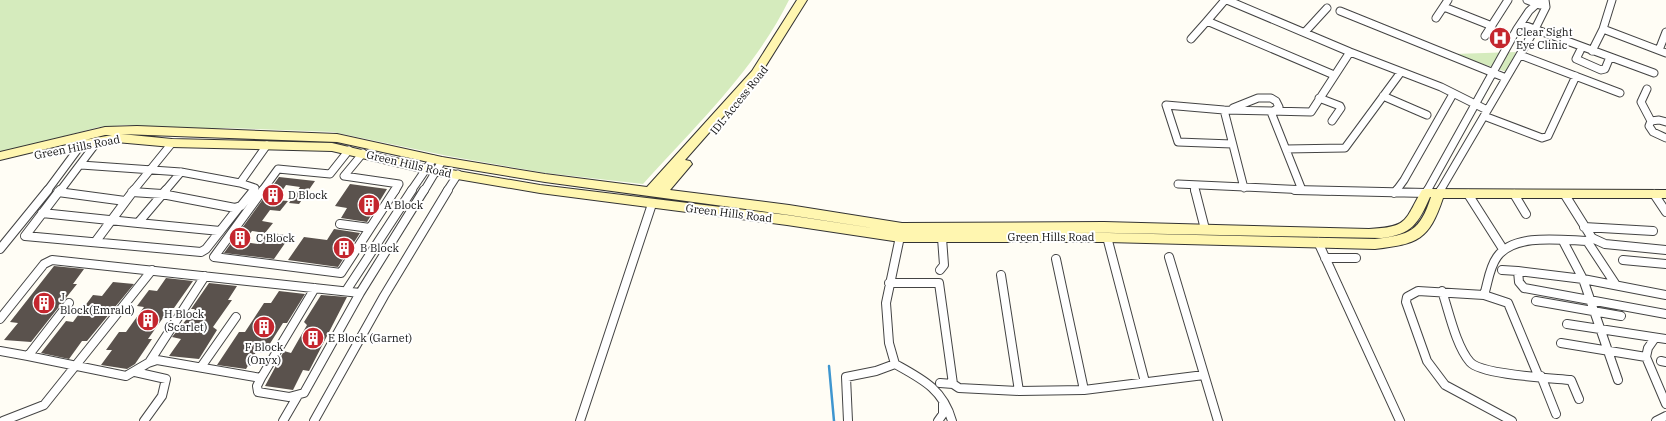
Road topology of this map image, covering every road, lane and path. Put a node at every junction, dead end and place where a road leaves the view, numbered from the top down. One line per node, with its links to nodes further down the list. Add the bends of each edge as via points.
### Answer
1 (802, 0): 43 (street)
2 (808, 0): 43 (street, IDL Access Road, via 773,58)
3 (1226, 0): 9 (street); 15 (street)
4 (1448, 0): 11 (street)
5 (1508, 0): 17 (street)
6 (1527, 0): 8 (street)
7 (1612, 0): 19 (street)
8 (1538, 1): 10 (street); 16 (street)
9 (1243, 2): 20 (street)
10 (1546, 4): 18 (street)
11 (1444, 6): 14 (street); 17 (street)
12 (1327, 8): 20 (street)
13 (1340, 11): 32 (street)
14 (1436, 18)
15 (1207, 21): 23 (street); 35 (street)
16 (1521, 24): 18 (street); 32 (street)
17 (1492, 26): 22 (street)
18 (1534, 29): 24 (street); 29 (street)
19 (1603, 29): 24 (street); 25 (street)
20 (1305, 32): 27 (street)
21 (1666, 32): 25 (street)
22 (1485, 36)
23 (1191, 39)
24 (1592, 50): 30 (street)
25 (1659, 50): 28 (street)
26 (1580, 51): 30 (street, via 1576,59 1601,70 1605,69)
27 (1350, 52): 31 (street); 35 (street)
28 (1666, 53)
29 (1520, 55): 36 (street); 37 (street)
30 (1610, 57): 34 (street)
31 (1401, 72): 41 (street); 42 (street)
32 (1493, 72): 37 (street); 45 (street)
33 (1603, 73): 38 (street)
34 (1654, 73)
35 (1334, 75): 44 (street)
36 (1576, 76): 38 (street); 48 (street, via 1548,136 1542,138)
37 (1506, 78): 48 (street)
38 (1597, 84): 40 (street)
39 (1647, 89): 51 (street, via 1641,102)
40 (1620, 93)
41 (1453, 94): 45 (street); 80 (street)
42 (1384, 96): 49 (street); 59 (street, via 1345,148)
43 (736, 101): 79 (street, IDL Access Road)
44 (1318, 104): 47 (street, via 1311,112); 50 (street, via 1341,107)
45 (1474, 104): 48 (street); 81 (street)
46 (1224, 110): 47 (street); 47 (street, via 1263,96 1277,101 1279,107); 56 (street); 56 (street, via 1166,105 1178,142)
47 (1271, 112): 59 (street)
48 (1486, 112): 82 (street)
49 (1427, 115)
50 (1332, 121)
51 (1651, 121): 52 (street); 53 (street, via 1651,129)
52 (1666, 122)
53 (1666, 138)
54 (97, 142): 55 (street, Green Hills Road, via 116,138); 57 (street, Green Hills Road); 65 (street)
55 (172, 143): 58 (street, Green Hills Road); 67 (street)
56 (1232, 144): 75 (street)
57 (81, 145): 62 (street, Green Hills Road); 111 (street)
58 (267, 145): 60 (street, Green Hills Road); 72 (street)
59 (1286, 149): 76 (street)
60 (349, 150): 61 (street, Green Hills Road); 69 (street)
61 (363, 153): 66 (street, Green Hills Road); 71 (street)
62 (25, 154): 63 (street, Green Hills Road); 64 (street, Green Hills Road); 66 (street, Green Hills Road, via 105,131 137,130 318,136 356,142)
63 (0, 156)
64 (0, 164)
65 (81, 165): 67 (street); 77 (street)
66 (433, 165): 70 (street, Green Hills Road); 79 (street, Green Hills Road); 102 (street); 103 (street)
67 (149, 170): 68 (street); 78 (street)
68 (181, 172): 72 (street); 83 (street)
69 (330, 174): 71 (street); 98 (street, via 278,169 214,258 341,274)
70 (458, 174): 89 (street, Green Hills Road, via 540,189); 175 (street, via 434,209)
71 (344, 176): 98 (street, via 399,184)
72 (240, 183): 90 (street, via 255,188)
73 (1178, 184): 74 (street)
74 (1194, 186): 75 (street); 99 (street)
75 (1244, 188): 76 (street)
76 (1302, 190): 80 (street)
77 (58, 192): 88 (street); 92 (street)
78 (132, 192): 83 (street); 88 (street)
79 (655, 193): 104 (street, Green Hills Road, via 789,210)
80 (1394, 193): 81 (street)
81 (1426, 193): 82 (street); 99 (street, Green Hills Road, via 1410,224 1404,229 1388,233)
82 (1440, 193): 84 (street); 110 (street, Green Hills Road, via 1424,228 1406,239 1375,244)
83 (162, 194): 90 (street, via 232,208); 95 (street)
84 (1468, 194): 85 (street); 112 (street)
85 (1514, 194): 87 (street); 93 (street)
86 (1660, 194): 87 (street); 91 (street)
87 (1565, 195): 97 (street)
88 (125, 201): 94 (street)
89 (652, 204): 104 (street, Green Hills Road); 176 (street)
90 (239, 207): 100 (street)
91 (1666, 212)
92 (42, 213): 94 (street); 108 (street, via 24,236)
93 (1526, 214)
94 (112, 220): 95 (street); 108 (street)
95 (138, 223): 100 (street)
96 (340, 224): 98 (street)
97 (1584, 227): 101 (street); 107 (street)
98 (370, 228)
99 (1205, 229): 104 (street, Green Hills Road)
100 (220, 231): 108 (street, via 206,250 201,252)
101 (1653, 231)
102 (385, 232): 103 (street); 130 (street)
103 (397, 233): 132 (street)
104 (901, 233): 106 (street, Green Hills Road); 127 (street)
105 (1107, 237): 106 (street, Green Hills Road); 110 (street, Green Hills Road); 161 (street)
106 (942, 238): 122 (street, via 944,265)
107 (1590, 239): 109 (street); 113 (street, via 1605,244); 128 (street)
108 (96, 241)
109 (1563, 241): 112 (street, via 1527,240); 126 (street)
110 (1318, 242): 115 (street)
111 (0, 249)
112 (1503, 249): 120 (street, via 1496,258)
113 (1666, 250)
114 (1169, 257): 157 (street)
115 (1325, 258): 116 (street); 181 (street)
116 (1356, 258)
117 (1056, 259): 164 (street)
118 (1622, 260): 119 (street)
119 (1666, 264)
120 (1498, 269): 123 (street); 133 (street)
121 (152, 270): 125 (street); 142 (street, via 52,260 44,264); 153 (street)
122 (940, 270)
123 (1518, 271): 126 (street); 135 (street, via 1524,288)
124 (1001, 275): 165 (street)
125 (205, 276): 129 (street); 152 (street)
126 (1583, 279): 128 (street); 135 (street)
127 (889, 283): 154 (street, via 886,303 889,343); 163 (street, via 939,283)
128 (1616, 285): 134 (street)
129 (315, 288): 130 (street); 159 (street)
130 (346, 291): 132 (street)
131 (1442, 292): 133 (street); 158 (street, via 1465,354 1472,365); 182 (street, via 1418,291 1407,298 1406,302 1430,367 1453,391)
132 (360, 293): 166 (street, via 304,393)
133 (1484, 295): 158 (street, via 1508,303)
134 (1666, 295)
135 (1591, 300): 138 (street); 139 (street)
136 (1536, 301): 138 (street)
137 (69, 303): 150 (street)
138 (1595, 311): 140 (street); 144 (street)
139 (1666, 314)
140 (1621, 316)
141 (236, 317): 155 (street)
142 (0, 319)
143 (1567, 324): 144 (street)
144 (1601, 330): 145 (street); 149 (street)
145 (1655, 338): 146 (street); 151 (street, via 1648,348)
146 (1666, 340)
147 (1561, 343): 149 (street)
148 (0, 351): 150 (street)
149 (1608, 351): 151 (street); 160 (street)
150 (28, 356): 153 (street)
151 (1646, 357): 169 (street)
152 (150, 360): 155 (street); 156 (street)
153 (77, 364): 156 (street, via 126,376); 172 (street, via 44,405)
154 (895, 364): 167 (street, via 928,383); 177 (street, via 846,377)
155 (201, 367): 159 (street)
156 (135, 372): 173 (street, via 166,379 167,388)
157 (1204, 375): 161 (street); 180 (street)
158 (1540, 376): 168 (street, via 1571,380); 170 (street)
159 (261, 378): 166 (street, via 257,386 258,392 264,395)
160 (1618, 380)
161 (1145, 382): 164 (street)
162 (940, 383): 163 (street)
163 (953, 384): 165 (street, via 959,388)
164 (1084, 390): 165 (street)
165 (1020, 391)
166 (297, 397): 174 (street)
167 (944, 397): 178 (street, via 942,414); 179 (street)
168 (1578, 399)
169 (1666, 404)
170 (1556, 414)
171 (1666, 416): 183 (street)
172 (3, 421)
173 (144, 421)
174 (283, 421)
175 (314, 421)
176 (580, 421)
177 (848, 421)
178 (938, 421)
179 (952, 421)
180 (1218, 421)
181 (1400, 421)
182 (1512, 421)
183 (1656, 421)

